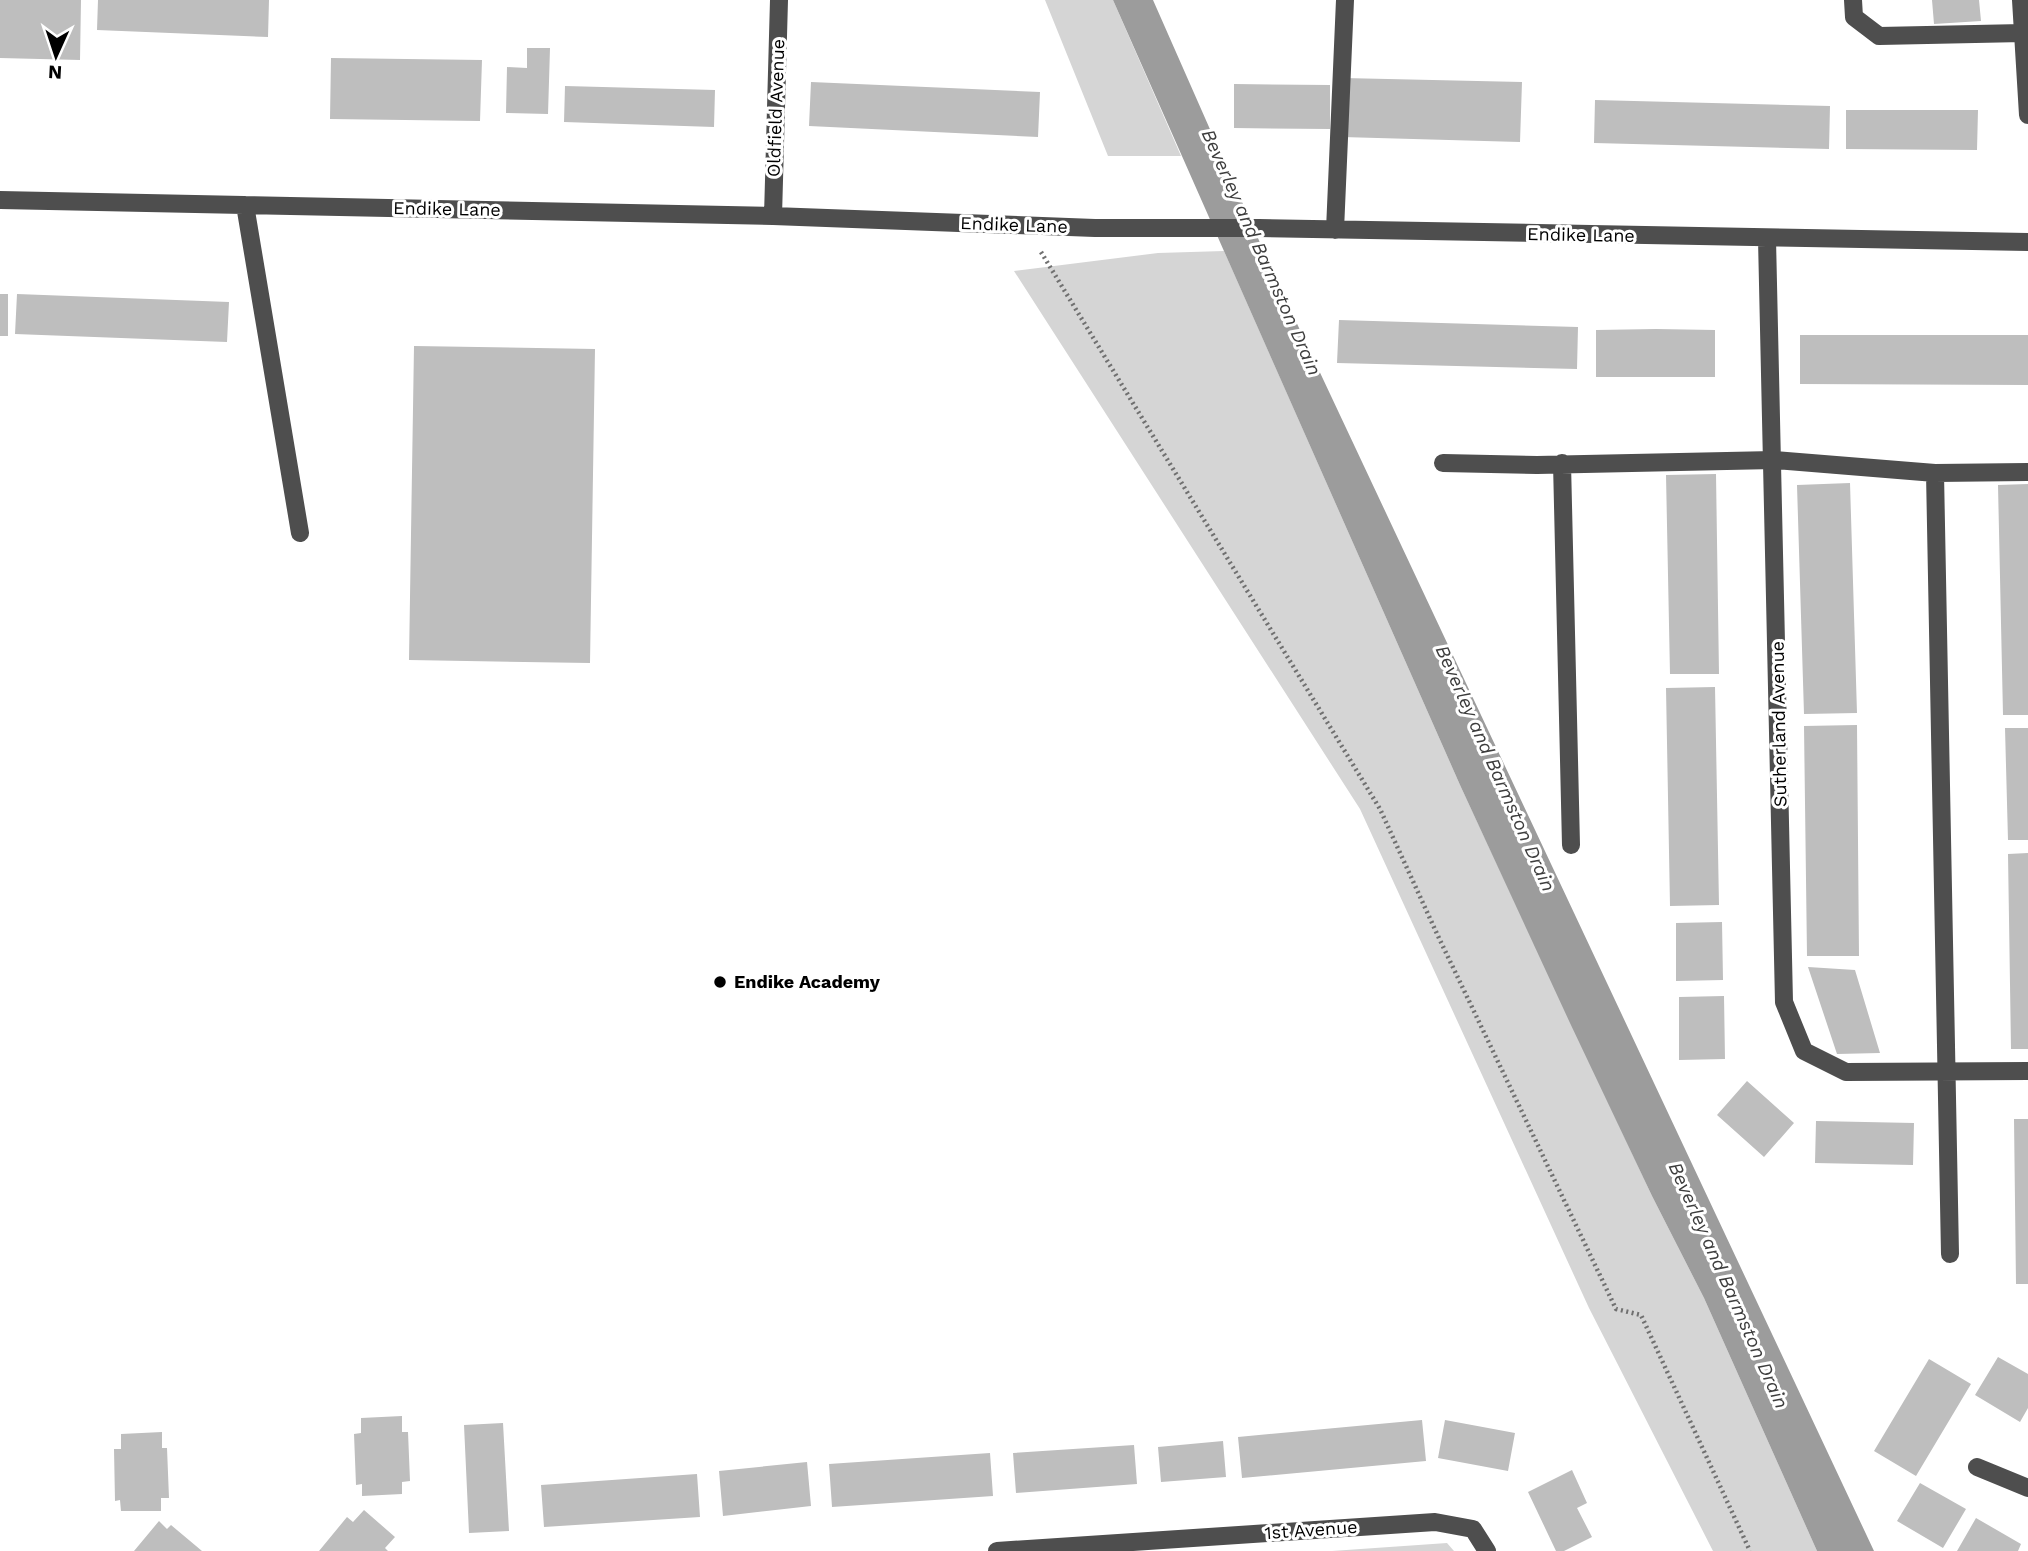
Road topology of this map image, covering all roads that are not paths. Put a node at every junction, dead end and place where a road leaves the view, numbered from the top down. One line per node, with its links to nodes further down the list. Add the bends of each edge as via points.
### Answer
1 (779, 0): 2 (street); 11 (street, Oldfield Avenue)
2 (789, 0)
3 (1345, 0): 12 (street)
4 (1853, 0): 6 (street, via 1854,17 1879,36)
5 (2021, 0): 6 (street)
6 (2023, 33): 7 (street)
7 (2026, 58): 8 (street)
8 (2028, 115)
9 (0, 200): 10 (street, Endike Lane)
10 (245, 205): 11 (street, Endike Lane); 20 (street)
11 (773, 216): 12 (street, Endike Lane, via 1095,228)
12 (1335, 230): 13 (street, Endike Lane)
13 (1767, 239): 14 (street, Endike Lane); 15 (street, Sutherland Avenue)
14 (2028, 242)
15 (1773, 460): 17 (street); 19 (street); 22 (street, Sutherland Avenue, via 1784,1002 1804,1051 1846,1072)
16 (1443, 463): 17 (street)
17 (1562, 463): 21 (street)
18 (2028, 472): 19 (street)
19 (1935, 473): 22 (street)
20 (300, 533)
21 (1571, 845)
22 (1949, 1071): 23 (street, Sutherland Avenue); 24 (street)
23 (2028, 1071)
24 (1950, 1254)
25 (1977, 1468): 26 (street)
26 (2028, 1488)
27 (997, 1551): 28 (street, 1st Avenue, via 1436,1522 1473,1529)
28 (1487, 1551)

